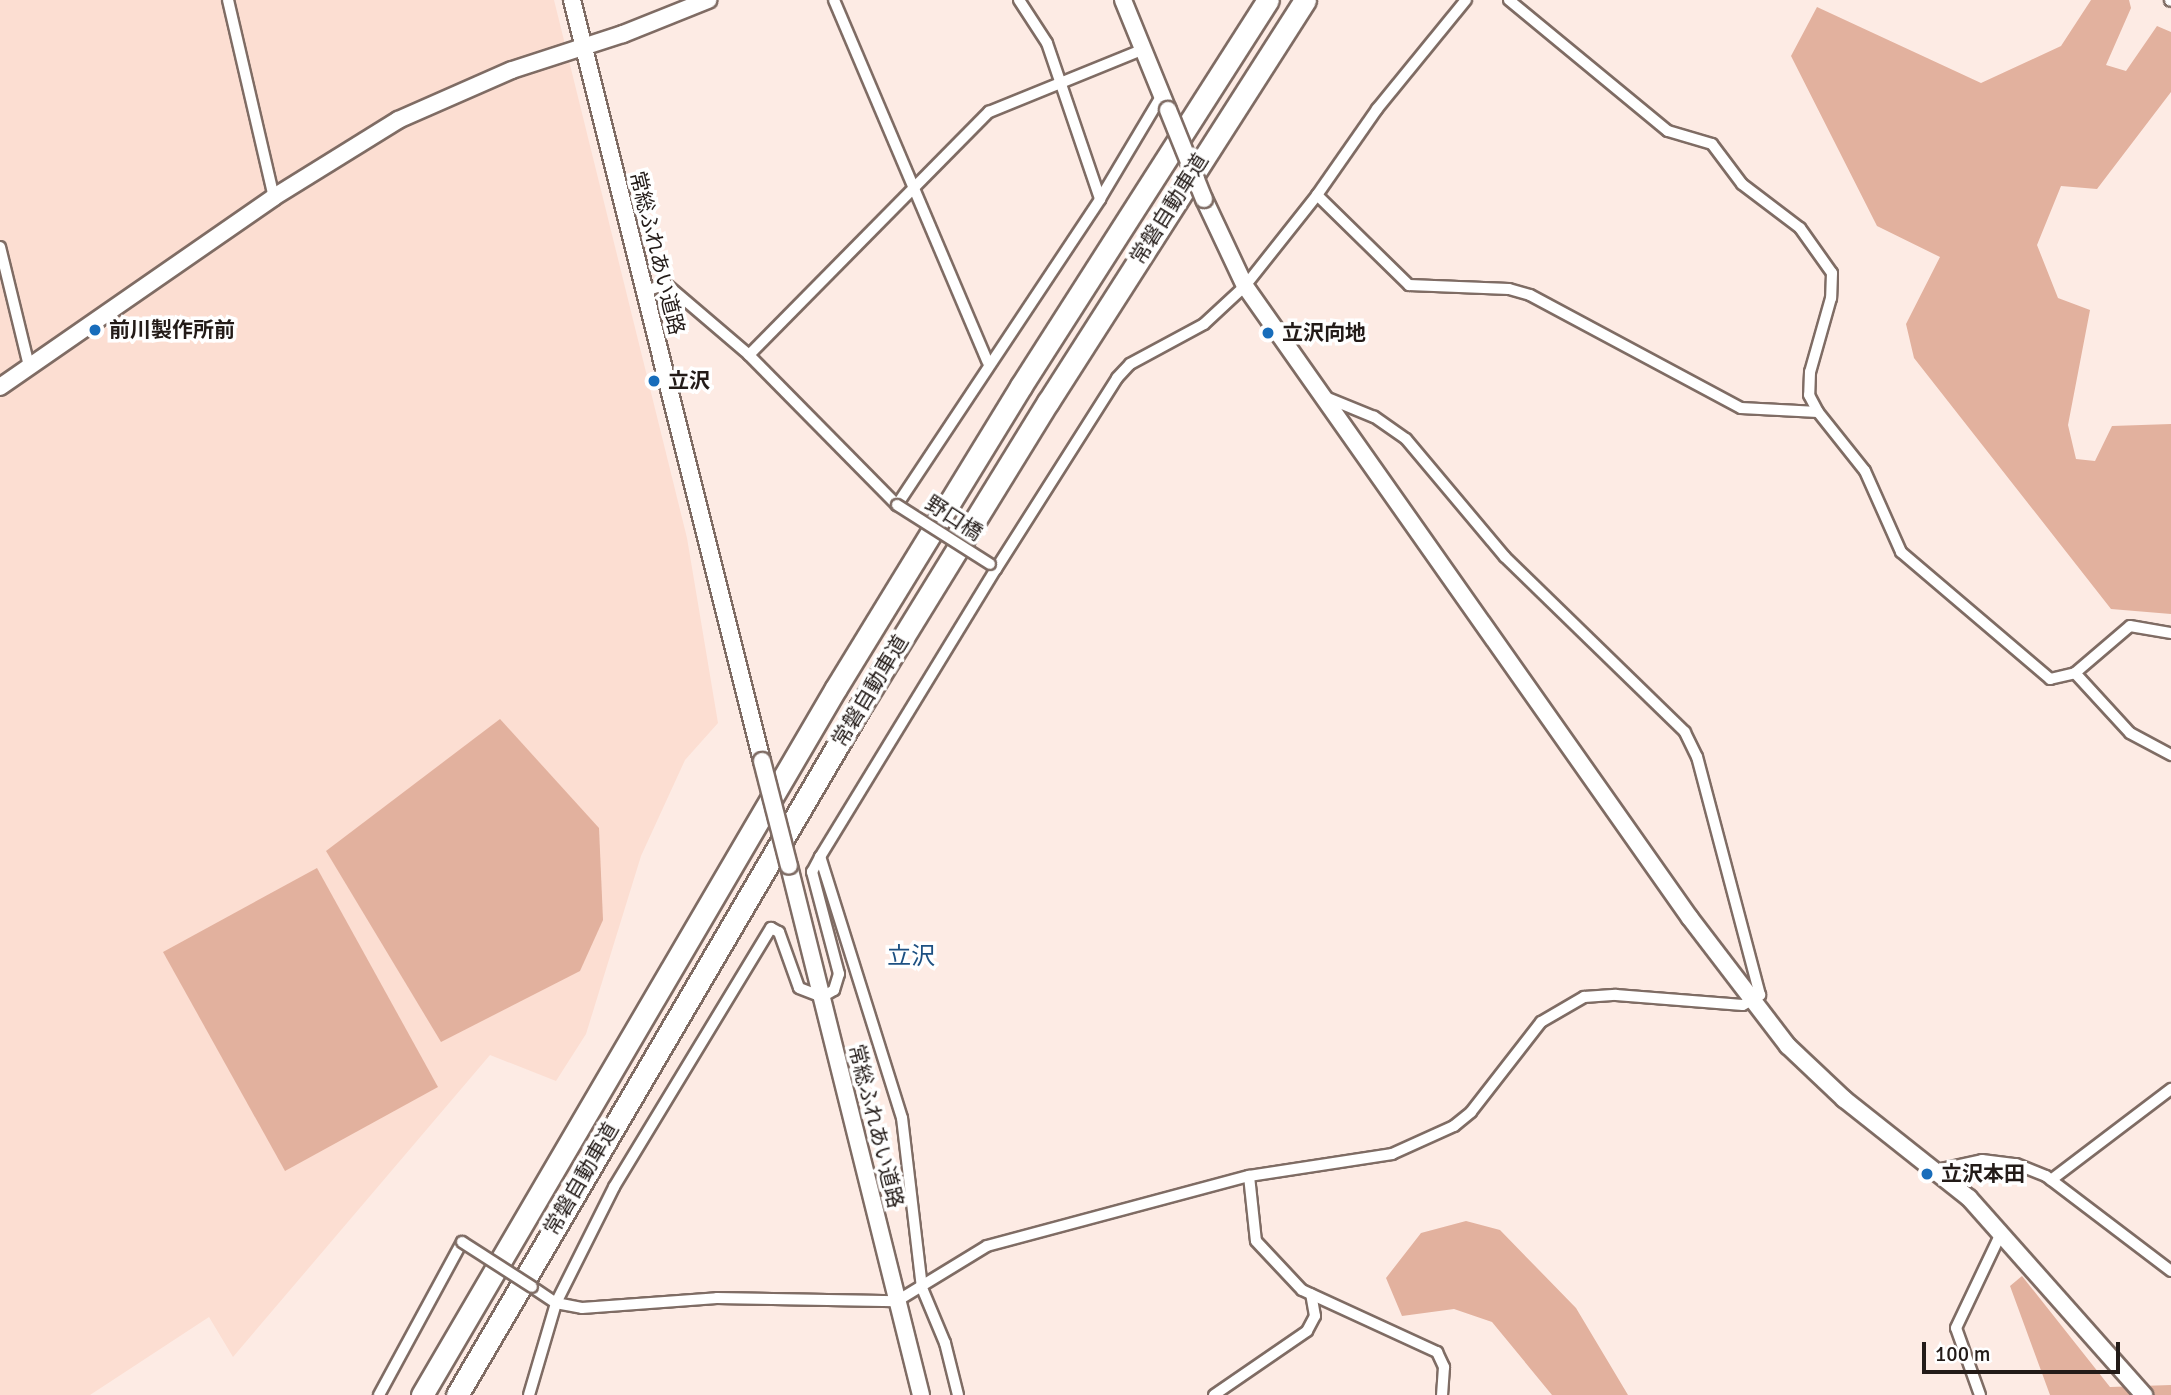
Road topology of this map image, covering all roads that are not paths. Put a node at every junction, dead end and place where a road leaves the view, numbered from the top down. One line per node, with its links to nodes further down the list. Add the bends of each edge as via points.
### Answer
1 (228, 0): 17 (street)
2 (572, 0): 11 (street, 常総ふれあい道路)
3 (708, 0): 11 (street)
4 (834, 0): 15 (street)
5 (1019, 0): 13 (street, via 1047,43)
6 (1123, 0): 12 (street)
7 (1268, 0): 47 (highway, 常磐自動車道, via 1021,386 836,688)
8 (1305, 0): 48 (highway, 常磐自動車道, via 1062,379 862,704)
9 (1466, 0): 16 (street, via 1377,109)
10 (1509, 0): 27 (street, via 1668,131 1712,144 1742,184 1800,228 1832,273 1831,298 1810,372 1810,395)
11 (584, 46): 17 (street, via 512,70 398,120); 21 (street, 常総ふれあい道路)
12 (1144, 49): 13 (street); 14 (street)
13 (1061, 83): 15 (street, via 989,111); 18 (street)
14 (1165, 102): 18 (street); 20 (street, bridge)
15 (914, 185): 22 (street); 23 (street)
16 (1317, 195): 20 (street); 27 (street, via 1409,285 1509,289 1530,295 1741,408)
17 (274, 197): 24 (street)
18 (1100, 199): 23 (street)
19 (0, 247): 24 (street)
20 (1245, 286): 26 (street); 29 (street, via 1204,324 1165,342 1123,371)
21 (645, 291): 22 (street, 野口橋, via 666,284); 34 (street, 常総ふれあい道路, bridge)
22 (749, 355): 28 (street, 野口橋)
23 (988, 362): 28 (street)
24 (29, 366): 25 (street)
25 (0, 387)
26 (1321, 395): 35 (street, via 1689,918); 35 (street, via 1374,417 1406,439 1505,556 1685,732 1697,757 1754,968 1760,995)
27 (1818, 412): 31 (street, via 1865,471 1901,552 2050,679)
28 (897, 505): 29 (street, 野口橋, bridge)
29 (993, 567): 33 (street)
30 (2171, 633): 31 (street, via 2130,626)
31 (2075, 673): 32 (street, via 2130,733)
32 (2171, 755)
33 (820, 857): 34 (street, via 812,872 839,974 834,990); 42 (street, via 902,1118)
34 (822, 997): 44 (street, 常総ふれあい道路); 45 (street, via 799,988 779,932 771,928 614,1187)
35 (1753, 1000): 37 (street, via 1815,1073); 38 (street, via 1742,1005 1616,995 1584,997 1541,1022 1471,1112 1454,1126 1392,1154)
36 (2171, 1089): 39 (street)
37 (1937, 1170): 39 (street, via 1982,1160 2016,1164); 40 (street)
38 (1249, 1176): 42 (street, via 987,1246); 43 (street, via 1256,1241)
39 (2051, 1180): 41 (street)
40 (2002, 1231): 54 (street, via 1956,1328); 55 (street)
41 (2171, 1271)
42 (922, 1288): 44 (street); 51 (street, via 945,1343)
43 (1311, 1294): 52 (street, via 1315,1316 1307,1331); 53 (street, via 1437,1352 1444,1367)
44 (897, 1301): 45 (street, via 717,1298 582,1308); 50 (street, 常総ふれあい道路)
45 (556, 1303): 46 (street, bridge, via 461,1242); 49 (street)
46 (379, 1395)
47 (422, 1395)
48 (457, 1395)
49 (529, 1395)
50 (921, 1395)
51 (958, 1395)
52 (1214, 1395)
53 (1443, 1395)
54 (1980, 1395)
55 (2144, 1395)

